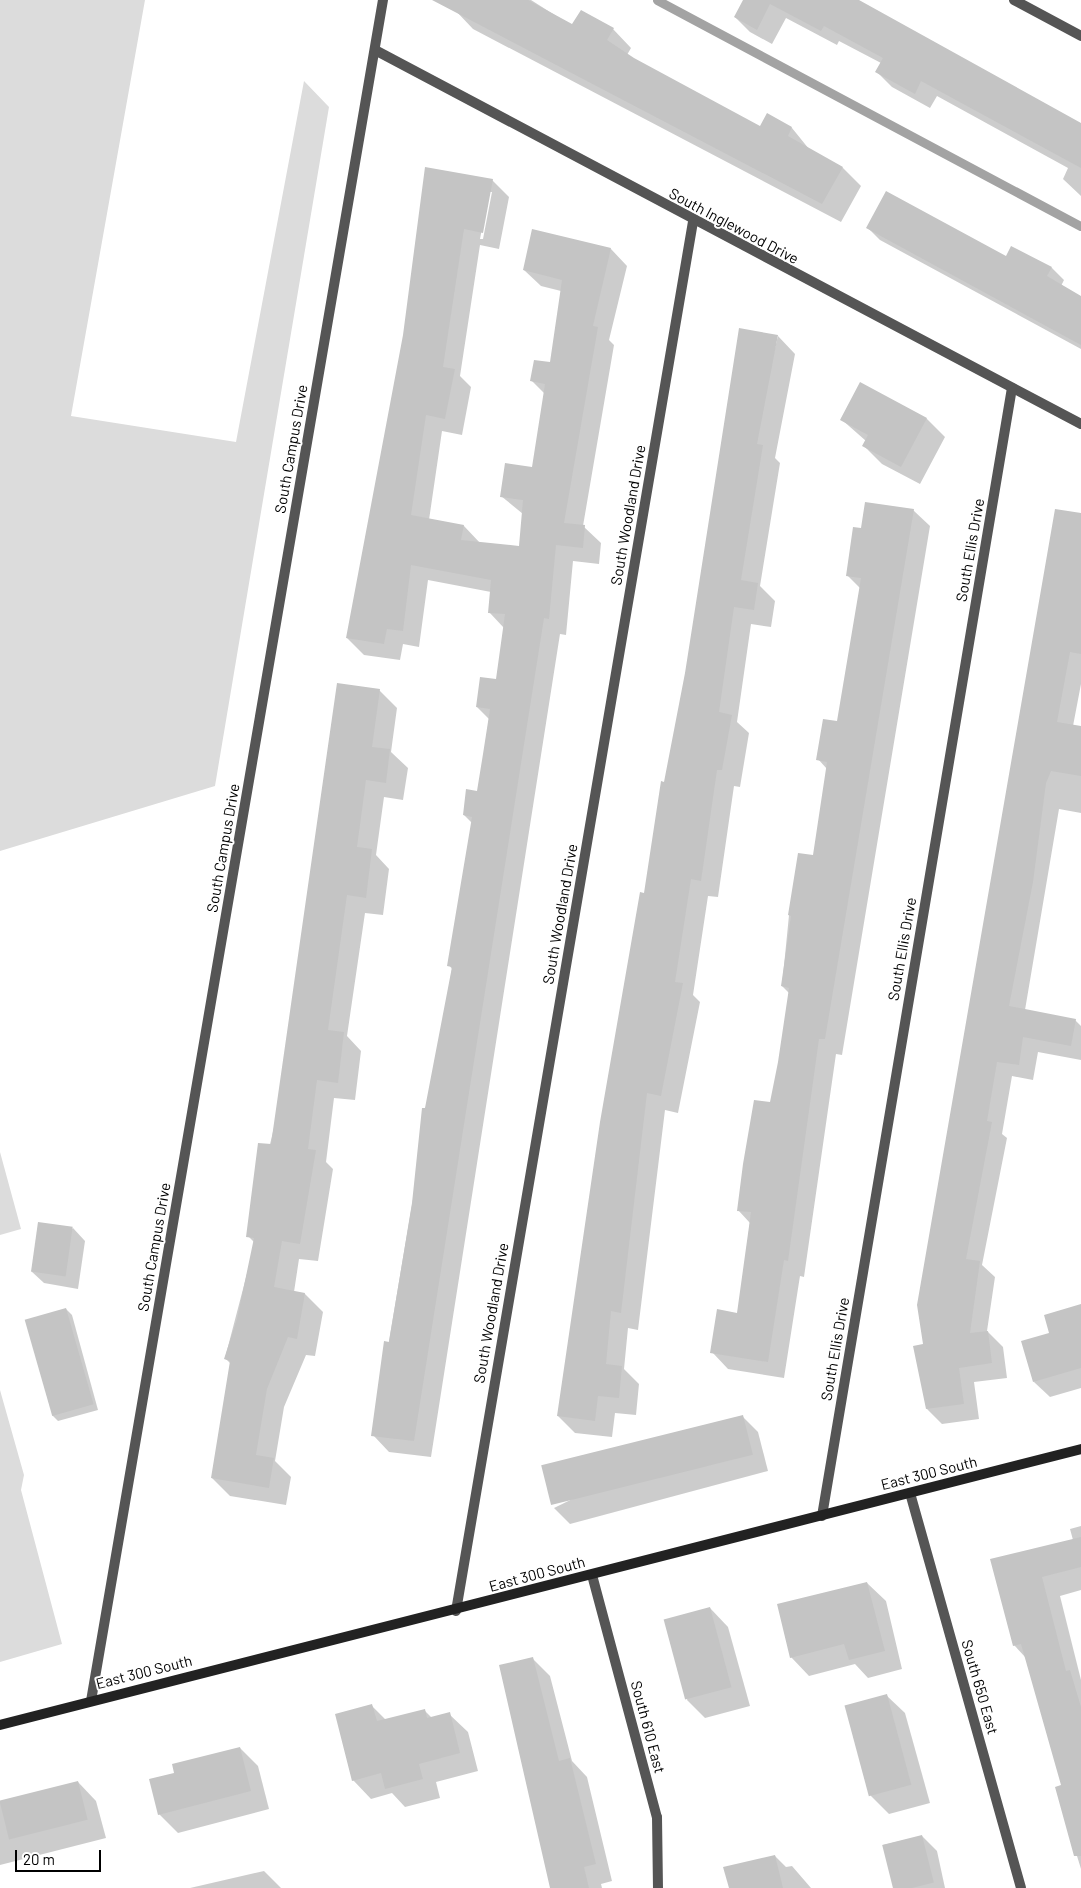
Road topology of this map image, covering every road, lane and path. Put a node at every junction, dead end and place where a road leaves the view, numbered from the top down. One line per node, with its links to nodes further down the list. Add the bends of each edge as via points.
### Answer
1 (383, 0): 4 (street, South Campus Drive)
2 (1014, 0): 3 (street)
3 (1081, 36)
4 (375, 50): 5 (street, South Inglewood Drive); 13 (street, South Campus Drive)
5 (693, 222): 6 (street, South Inglewood Drive); 12 (street, South Woodland Drive)
6 (1012, 388): 7 (street, South Inglewood Drive); 10 (street, South Ellis Drive)
7 (1081, 424)
8 (1081, 1449): 9 (street, East 300 South)
9 (910, 1493): 10 (street, East 300 South); 16 (street, South 650 East)
10 (822, 1516): 11 (street, East 300 South)
11 (592, 1576): 12 (street, East 300 South); 15 (street, South 610 East, via 657,1817)
12 (456, 1611): 13 (street, East 300 South)
13 (91, 1701): 14 (street, East 300 South)
14 (0, 1725)
15 (658, 1888)
16 (1021, 1888)

